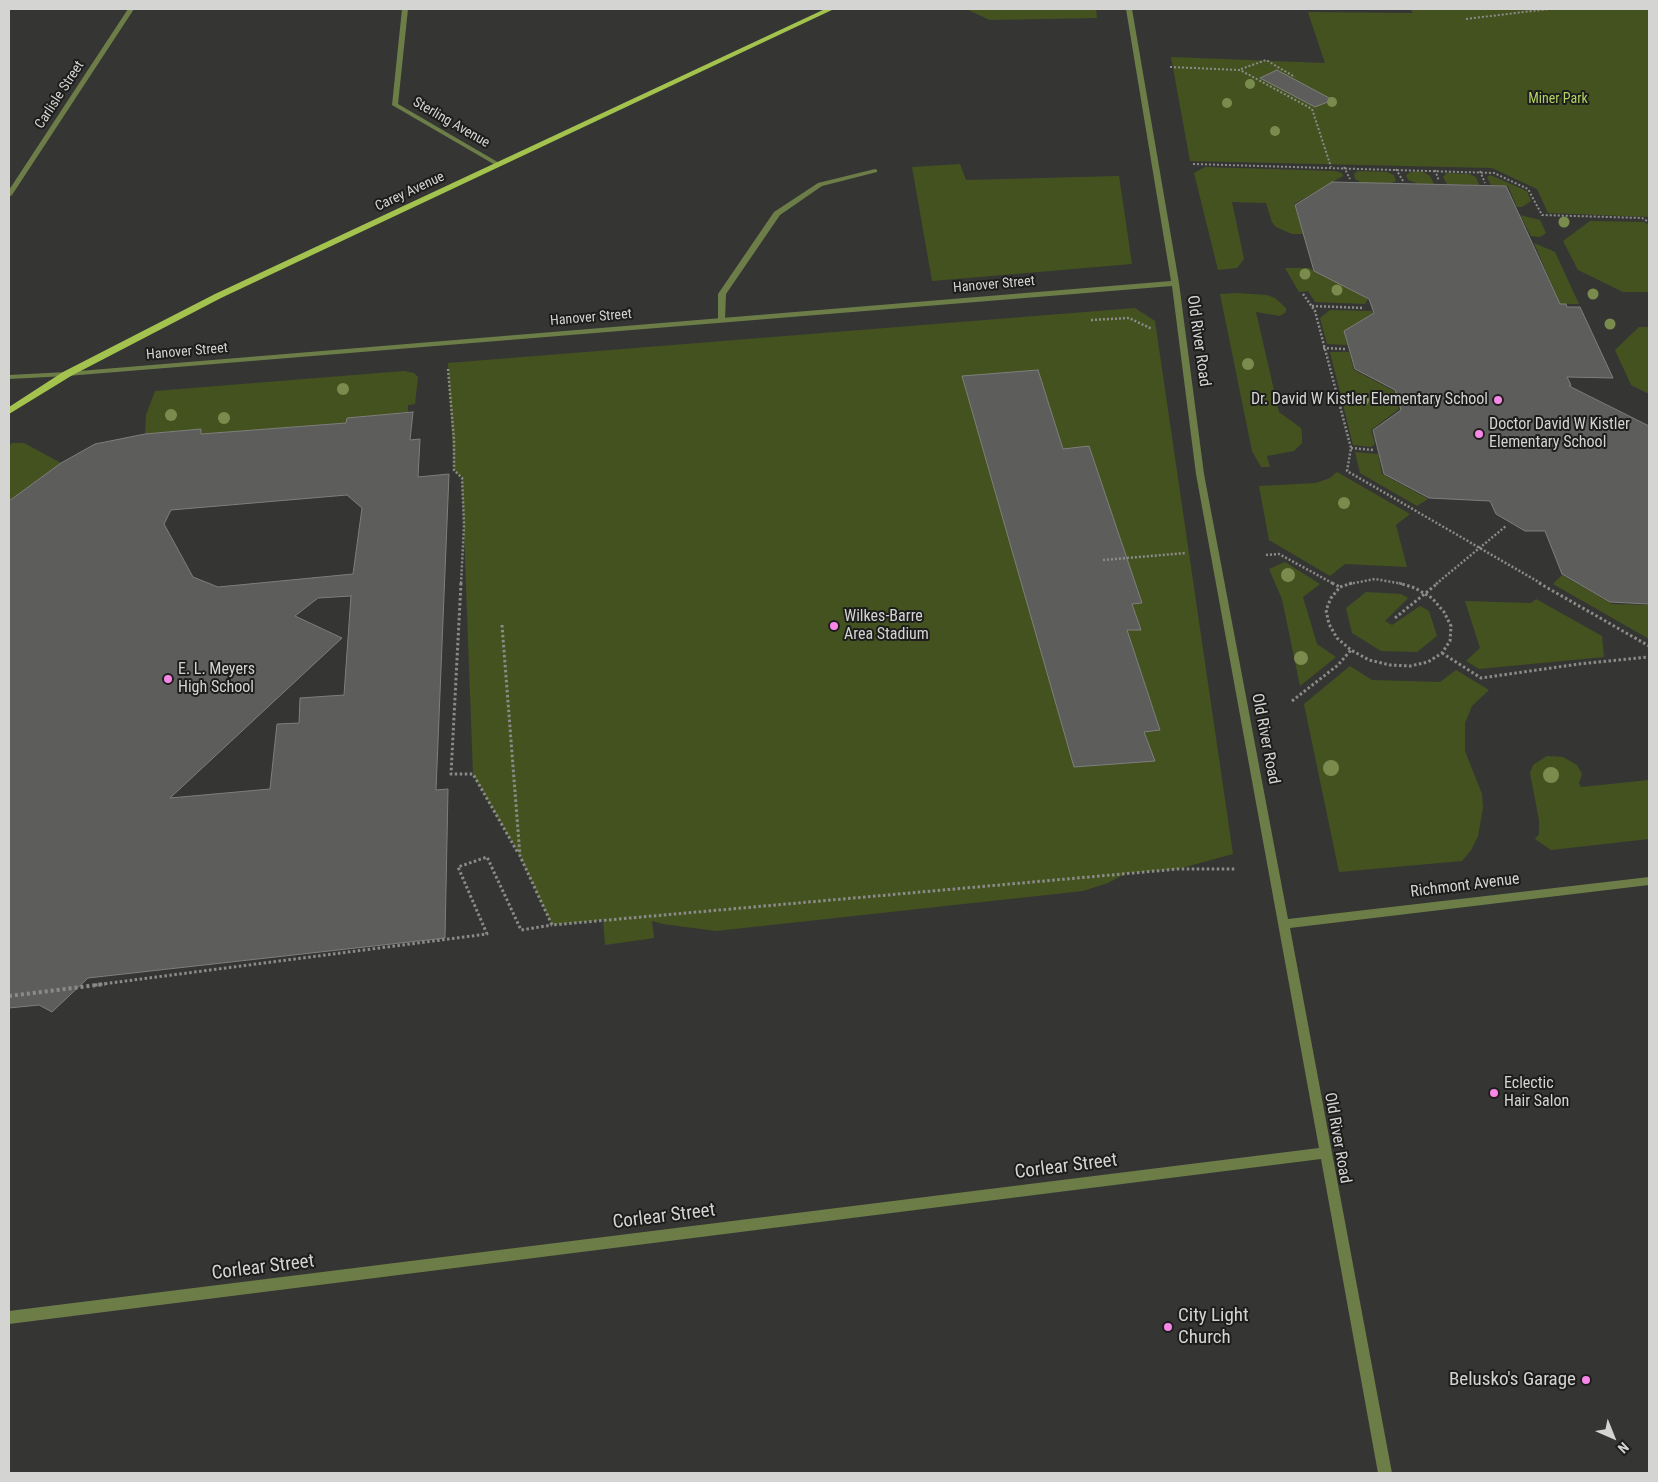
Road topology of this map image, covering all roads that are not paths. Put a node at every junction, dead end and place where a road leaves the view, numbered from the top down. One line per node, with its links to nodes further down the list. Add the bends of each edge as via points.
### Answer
1 (131, 9): 7 (street, Carlisle Street)
2 (405, 9): 5 (street, Sterling Avenue, via 395,105)
3 (830, 9): 5 (main road, Carey Avenue)
4 (1129, 9): 8 (street, Old River Road)
5 (499, 166): 10 (main road, Carey Avenue, via 218,296)
6 (876, 171): 9 (street, via 820,184 777,214 722,294)
7 (9, 195)
8 (1175, 283): 9 (street, Hanover Street); 14 (street, Old River Road, via 1200,474)
9 (721, 320): 10 (street, Hanover Street)
10 (66, 374): 11 (street, Hanover Street); 12 (main road, Carey Avenue)
11 (9, 377)
12 (9, 411)
13 (1649, 881): 14 (street, Richmont Avenue)
14 (1284, 924): 15 (street, Old River Road)
15 (1325, 1153): 16 (street, Corlear Street); 17 (street, Old River Road)
16 (9, 1318)
17 (1385, 1473)

